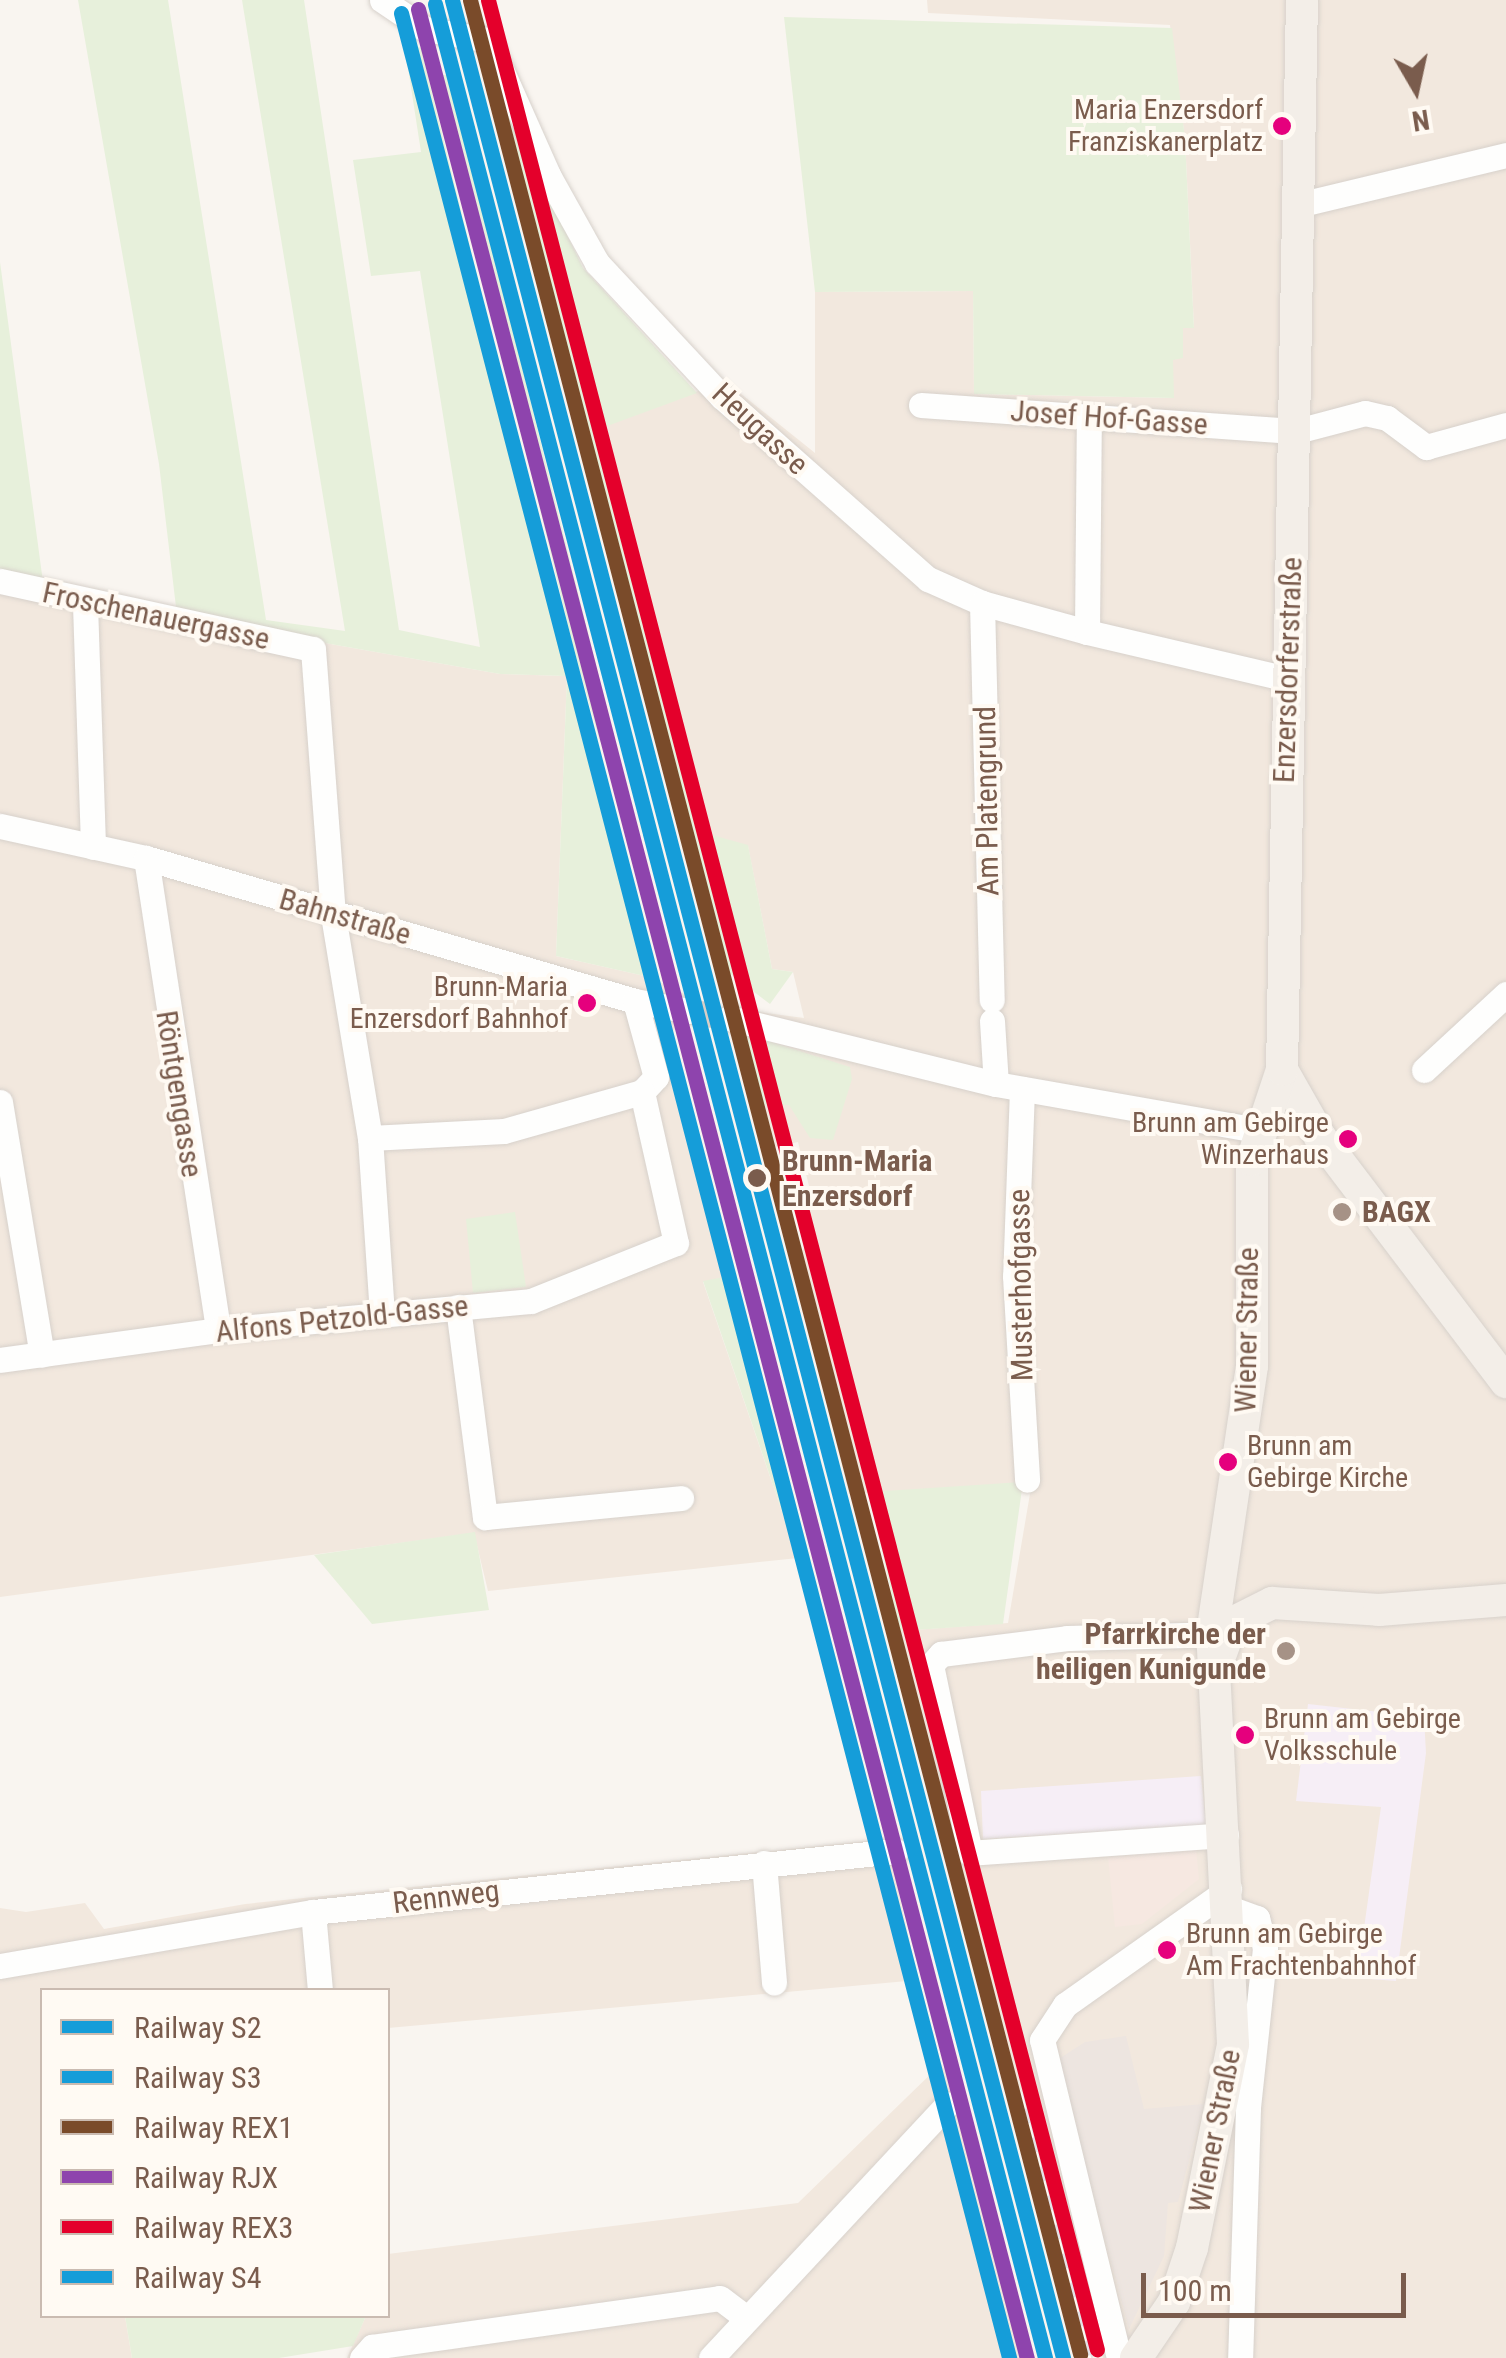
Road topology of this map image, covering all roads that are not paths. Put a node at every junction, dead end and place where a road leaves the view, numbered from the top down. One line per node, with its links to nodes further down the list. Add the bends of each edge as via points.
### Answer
1 (382, 0): 10 (street, Heugasse, via 425,30 488,40 548,175 597,262 722,396 833,497 928,579)
2 (1302, 0): 4 (main road, Enzersdorferstraße)
3 (1506, 155): 4 (street)
4 (1298, 205): 8 (main road, Enzersdorferstraße)
5 (921, 405): 6 (street, Josef Hof-Gasse)
6 (1088, 416): 8 (street, Josef Hof-Gasse); 12 (street)
7 (1506, 425): 8 (street, Josef Hof-Gasse, via 1426,448 1387,418 1364,412)
8 (1296, 430): 13 (main road, Enzersdorferstraße)
9 (0, 581): 11 (street, Froschenauergasse)
10 (982, 603): 12 (street, Heugasse); 24 (street, Am Platengrund)
11 (85, 604): 15 (street); 17 (street, Froschenauergasse, via 313,648)
12 (1087, 632): 13 (street, Heugasse)
13 (1286, 679): 22 (main road, Enzersdorferstraße)
14 (0, 826): 15 (street, Bahnstraße)
15 (93, 846): 16 (street, Bahnstraße)
16 (146, 858): 17 (street, Bahnstraße); 33 (street, Röntgengasse, via 146,893)
17 (334, 915): 19 (street, Bahnstraße); 30 (street)
18 (1506, 994): 23 (street)
19 (635, 1001): 20 (street, Bahnstraße); 26 (street, via 656,1077)
20 (689, 1011)
21 (729, 1018): 24 (street)
22 (1282, 1070): 28 (main road, Enzersdorferstraße); 29 (main road)
23 (1424, 1070)
24 (996, 1084): 25 (street)
25 (1022, 1089): 28 (street); 37 (street, Musterhofgasse, via 1015,1276)
26 (642, 1092): 30 (street, via 504,1131); 31 (street, Alfons Petzold-Gasse, via 676,1243 531,1301)
27 (0, 1102): 34 (street)
28 (1262, 1131): 29 (main road); 39 (main road, Wiener Straße, via 1248,1220 1250,1383)
29 (1320, 1137): 36 (main road)
30 (370, 1138): 32 (street)
31 (458, 1307): 32 (street, Alfons Petzold-Gasse); 38 (street, via 485,1518)
32 (382, 1314): 33 (street, Alfons Petzold-Gasse)
33 (218, 1330): 34 (street, Alfons Petzold-Gasse)
34 (42, 1355): 35 (street, Alfons Petzold-Gasse)
35 (0, 1360)
36 (1506, 1382)
37 (1027, 1480)
38 (681, 1498)
39 (1222, 1548): 41 (main road, via 1246,1590); 42 (main road, Wiener Straße)
40 (1506, 1600): 41 (main road, via 1379,1610)
41 (1272, 1603): 42 (main road, via 1250,1609)
42 (1220, 1634): 43 (main road, Wiener Straße, via 1216,1670); 43 (street, via 1066,1638 941,1654 931,1665 970,1853)
43 (1226, 1835): 46 (main road, Wiener Straße)
44 (896, 1851): 45 (street, Rennweg)
45 (764, 1863): 47 (street, Rennweg); 49 (street)
46 (1229, 1899): 55 (street, via 1050,2020 1042,2040); 56 (main road, Wiener Straße, via 1234,2044 1225,2107 1174,2302); 57 (street, via 1257,1918 1265,1948)
47 (313, 1912): 48 (street, Rennweg); 50 (street)
48 (0, 1966)
49 (774, 1983)
50 (320, 1988)
51 (948, 2104): 52 (street)
52 (745, 2317): 53 (street, via 720,2298); 54 (street)
53 (367, 2353)
54 (711, 2358)
55 (1119, 2358)
56 (1136, 2358)
57 (1240, 2358)

